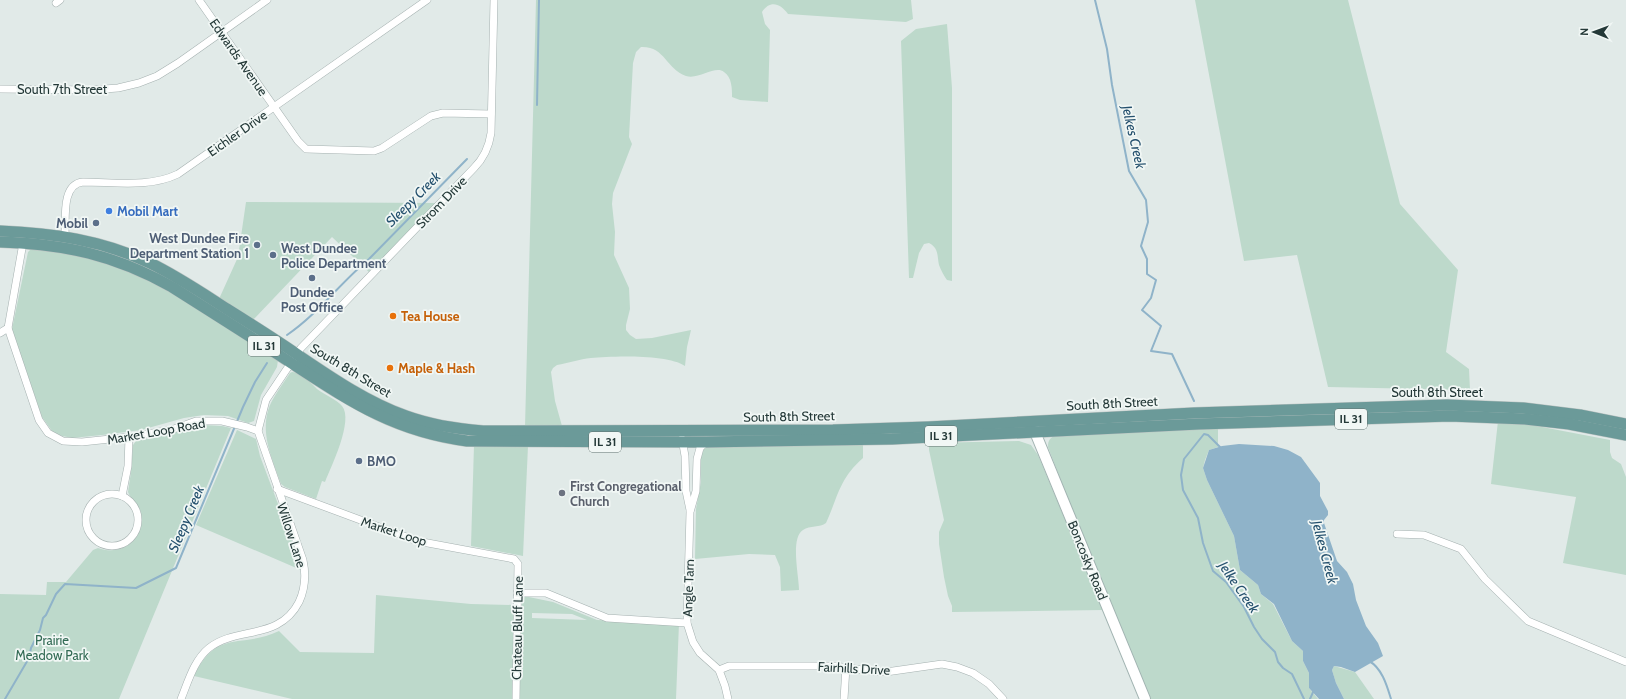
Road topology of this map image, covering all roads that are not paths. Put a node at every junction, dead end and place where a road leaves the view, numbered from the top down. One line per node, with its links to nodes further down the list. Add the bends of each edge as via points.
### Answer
1 (199, 0): 5 (street, Edwards Avenue)
2 (267, 0): 5 (street, South 7th Street)
3 (426, 0): 7 (street, Eichler Drive)
4 (494, 0): 8 (street, Strom Drive)
5 (222, 32): 6 (street, South 7th Street, via 157,76 118,88); 7 (street, Edwards Avenue)
6 (0, 89)
7 (274, 107): 8 (street, Edwards Avenue, via 304,148 316,151 376,151 431,116 443,113); 10 (street, Eichler Drive, via 170,178 145,183 74,184 67,195)
8 (491, 114): 15 (street, Strom Drive, via 490,141 480,161 301,348)
9 (0, 231): 10 (main road, South 8th Street)
10 (65, 236): 15 (main road, South 8th Street, via 100,244 158,266 190,285)
11 (0, 242): 12 (main road, South 8th Street / IL 31)
12 (23, 243): 13 (street); 15 (main road, South 8th Street / IL 31, via 78,250 144,271)
13 (8, 328): 14 (street); 21 (street, Market Loop Road, via 39,420 48,433 63,441 82,442)
14 (0, 333)
15 (294, 359): 18 (street, via 266,400); 20 (main road, South 8th Street / IL 31, via 360,407 397,424 428,434 467,441 495,442)
16 (1626, 424): 17 (main road, South 8th Street, via 1523,408 1455,405 1202,413)
17 (1034, 426): 19 (main road, South 8th Street / IL 31, via 1450,416 1525,419); 20 (main road, South 8th Street, via 928,427); 22 (main road, South 8th Street / IL 31, via 892,439); 38 (street, Boncosky Road)
18 (258, 432): 21 (street, Market Loop Road, via 222,421 196,422 171,430); 23 (street, Willow Lane)
19 (1626, 434)
20 (682, 436): 22 (main road, South 8th Street / IL 31); 25 (street, Angle Tarn)
21 (129, 437): 24 (street, via 128,466)
22 (706, 442): 25 (street, Angle Tarn, via 700,448 697,459 696,491)
23 (277, 489): 27 (street, Market Loop, via 417,541); 33 (street, Willow Lane, via 303,560 304,583 300,600 292,613 276,625 221,641 208,649 198,660)
24 (122, 496): 24 (street, via 129,500 137,512 138,527 135,534 124,544 116,547 101,544 95,540 87,527 88,512 100,497)
25 (690, 512): 29 (street, Angle Tarn)
26 (1397, 534): 30 (street, via 1424,535 1461,549 1485,579 1528,621)
27 (514, 559): 28 (street, Chateau Bluff Lane, via 518,564)
28 (518, 593): 29 (street, via 546,593 607,618); 34 (street, Chateau Bluff Lane)
29 (687, 624): 32 (street, Angle Tarn, via 700,653)
30 (1626, 662)
31 (846, 667): 32 (street, Fairhills Drive, via 728,666); 36 (street); 37 (street, Fairhills Drive, via 886,672 942,664 957,667 973,673 989,684)
32 (719, 670): 35 (street, Angle Tarn)
33 (180, 699)
34 (516, 699)
35 (728, 699)
36 (844, 699)
37 (1003, 699)
38 (1145, 699)

